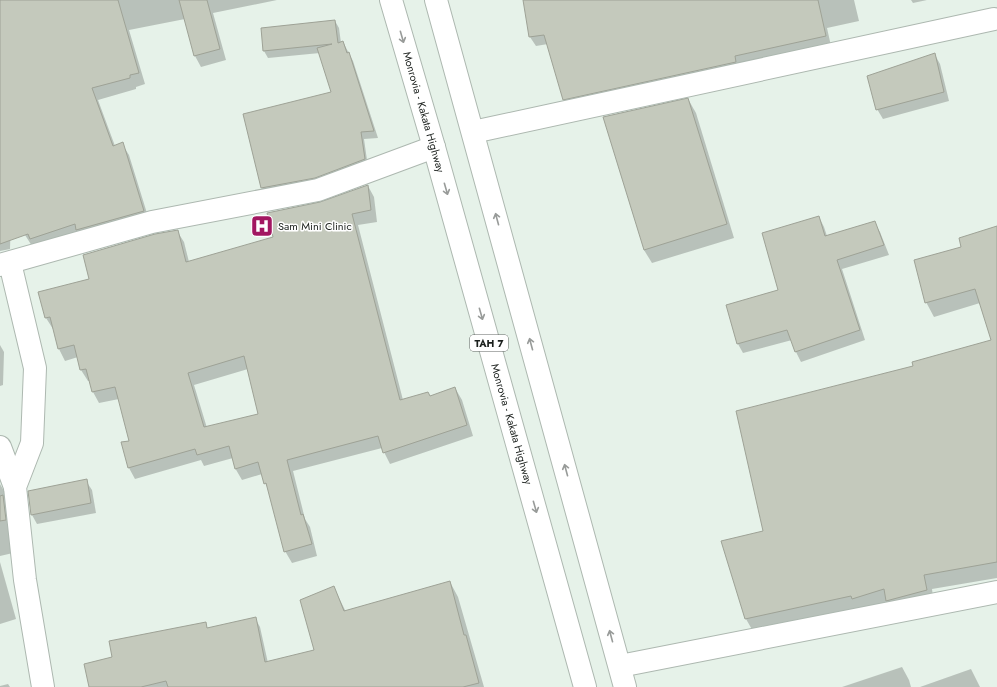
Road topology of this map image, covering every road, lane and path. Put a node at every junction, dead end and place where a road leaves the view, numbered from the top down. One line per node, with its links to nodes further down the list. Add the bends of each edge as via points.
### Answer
1 (391, 0): 5 (main road, Monrovia - Kakata Highway / TAH 7, one-way to 5)
2 (436, 0): 4 (main road)
3 (993, 16): 4 (main road)
4 (473, 132): 10 (main road, one-way to 4)
5 (434, 147): 6 (main road, via 318,190 152,222); 12 (main road, Monrovia - Kakata Highway / TAH 7, one-way to 12)
6 (5, 264): 8 (main road, via 35,368 32,443)
7 (0, 447): 8 (main road)
8 (15, 487): 11 (main road, via 25,580)
9 (997, 592): 10 (main road)
10 (622, 677)
11 (43, 687)
12 (584, 687)

